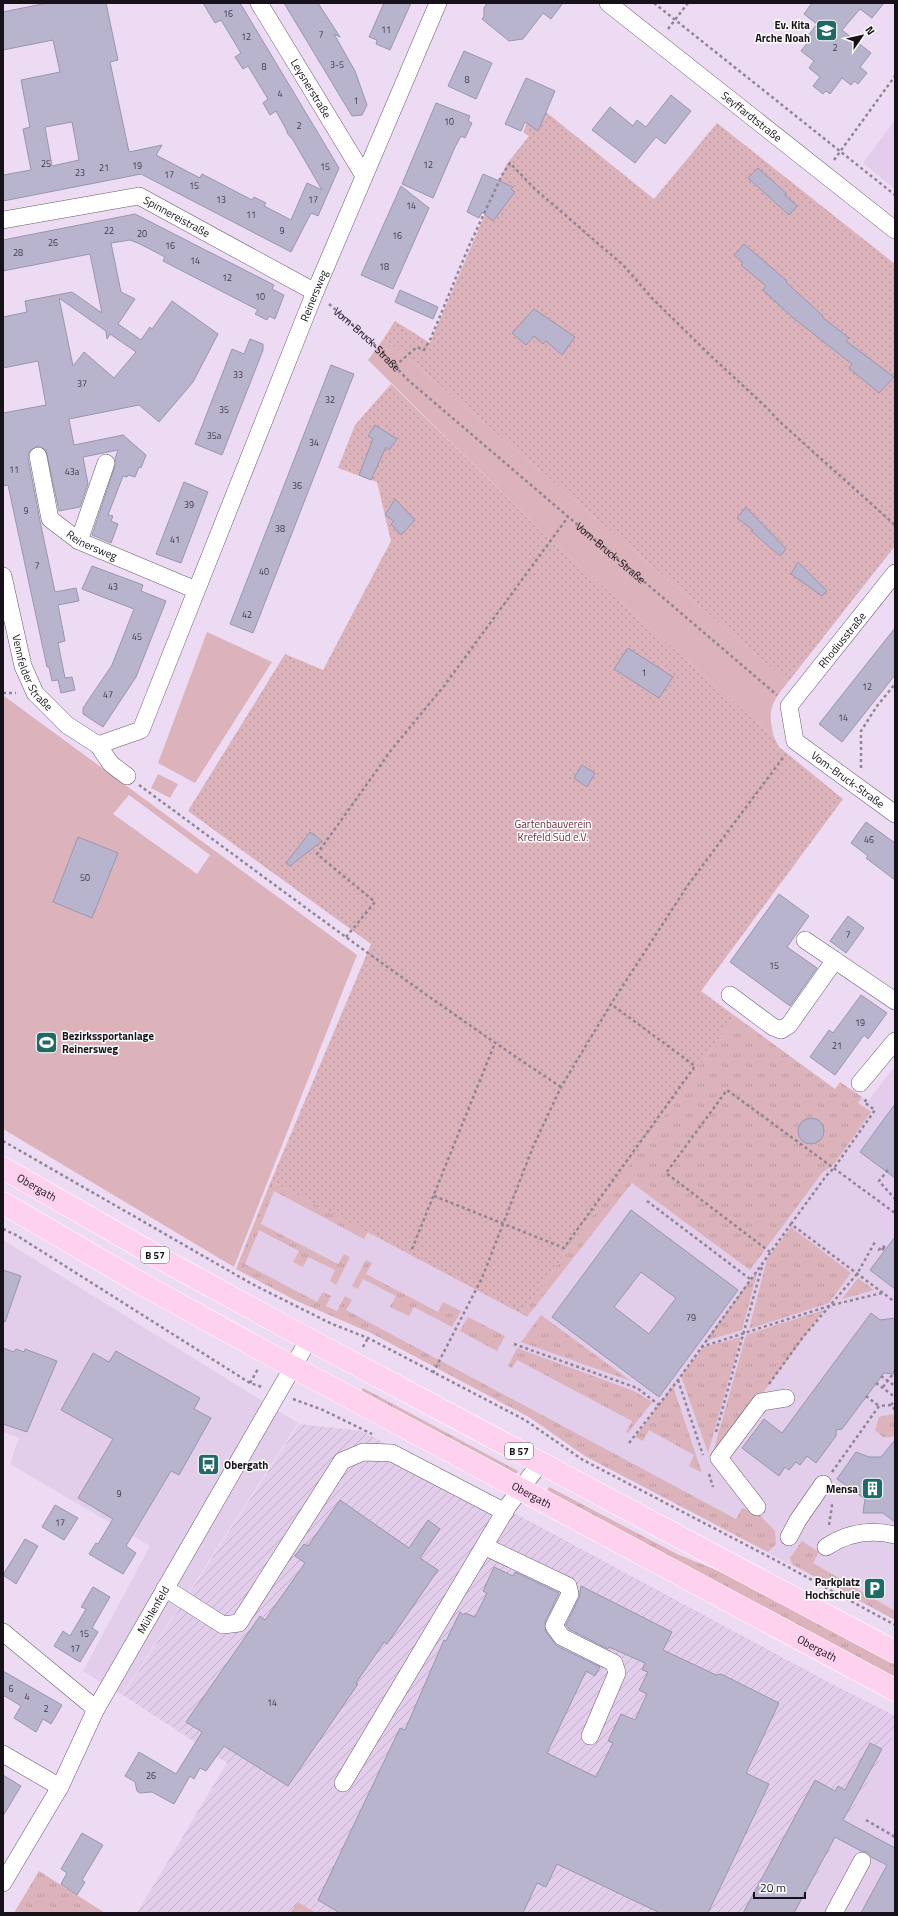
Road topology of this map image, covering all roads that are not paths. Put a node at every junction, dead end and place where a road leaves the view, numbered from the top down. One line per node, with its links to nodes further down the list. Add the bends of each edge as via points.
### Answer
1 (259, 3): 4 (street, Leysnerstraße)
2 (438, 3): 4 (street, Reinersweg)
3 (608, 3): 6 (street, Seyffardtstraße)
4 (363, 174): 7 (street, Reinersweg)
5 (3, 220): 7 (street, Spinnereistraße, via 139,196)
6 (895, 230)
7 (315, 292): 13 (street, Reinersweg)
8 (38, 456): 10 (street, Reinersweg, via 50,519)
9 (106, 463): 10 (street)
10 (79, 541): 13 (street, Reinersweg)
11 (895, 573): 14 (street, Rhodiusstraße, via 789,706)
12 (3, 576): 15 (street, Vennfelder Straße, via 23,666 35,693 68,725)
13 (196, 590): 15 (street, Reinersweg, via 141,730)
14 (795, 742): 17 (street, Vom-Bruck-Straße)
15 (98, 745): 16 (street, via 111,764)
16 (127, 776)
17 (895, 814)
18 (805, 940): 19 (street)
19 (835, 960): 20 (street, via 789,1025 781,1030 773,1027); 21 (street)
20 (730, 995)
21 (895, 1002)
22 (895, 1041): 23 (street)
23 (860, 1083)
24 (3, 1168): 26 (main road, Obergath / B 57, via 167,1262)
25 (3, 1203): 27 (main road, Obergath, via 140,1283)
26 (309, 1339): 27 (street, Mühlenfeld); 29 (main road, Obergath / B 57)
27 (293, 1367): 31 (main road, Obergath); 38 (street, Mühlenfeld)
28 (786, 1398): 32 (street, via 761,1402 719,1458)
29 (541, 1462): 31 (street); 40 (main road, Obergath / B 57)
30 (823, 1484): 35 (street)
31 (521, 1489): 33 (street); 41 (main road, Obergath)
32 (757, 1507)
33 (505, 1512): 37 (street); 38 (street, via 392,1453 363,1452 342,1461 239,1623 223,1625)
34 (895, 1535): 36 (street, via 879,1531)
35 (789, 1537)
36 (827, 1540)
37 (486, 1547): 43 (street, via 568,1586 570,1594 554,1626 562,1637 614,1663 617,1673); 45 (street)
38 (165, 1588): 42 (street, Mühlenfeld)
39 (3, 1632): 42 (street)
40 (895, 1652)
41 (895, 1690)
42 (96, 1709): 46 (street, Mühlenfeld)
43 (590, 1736)
44 (3, 1754): 46 (street)
45 (343, 1783)
46 (60, 1787): 48 (street, Mühlenfeld)
47 (862, 1860): 49 (street)
48 (3, 1883)
49 (834, 1913)

